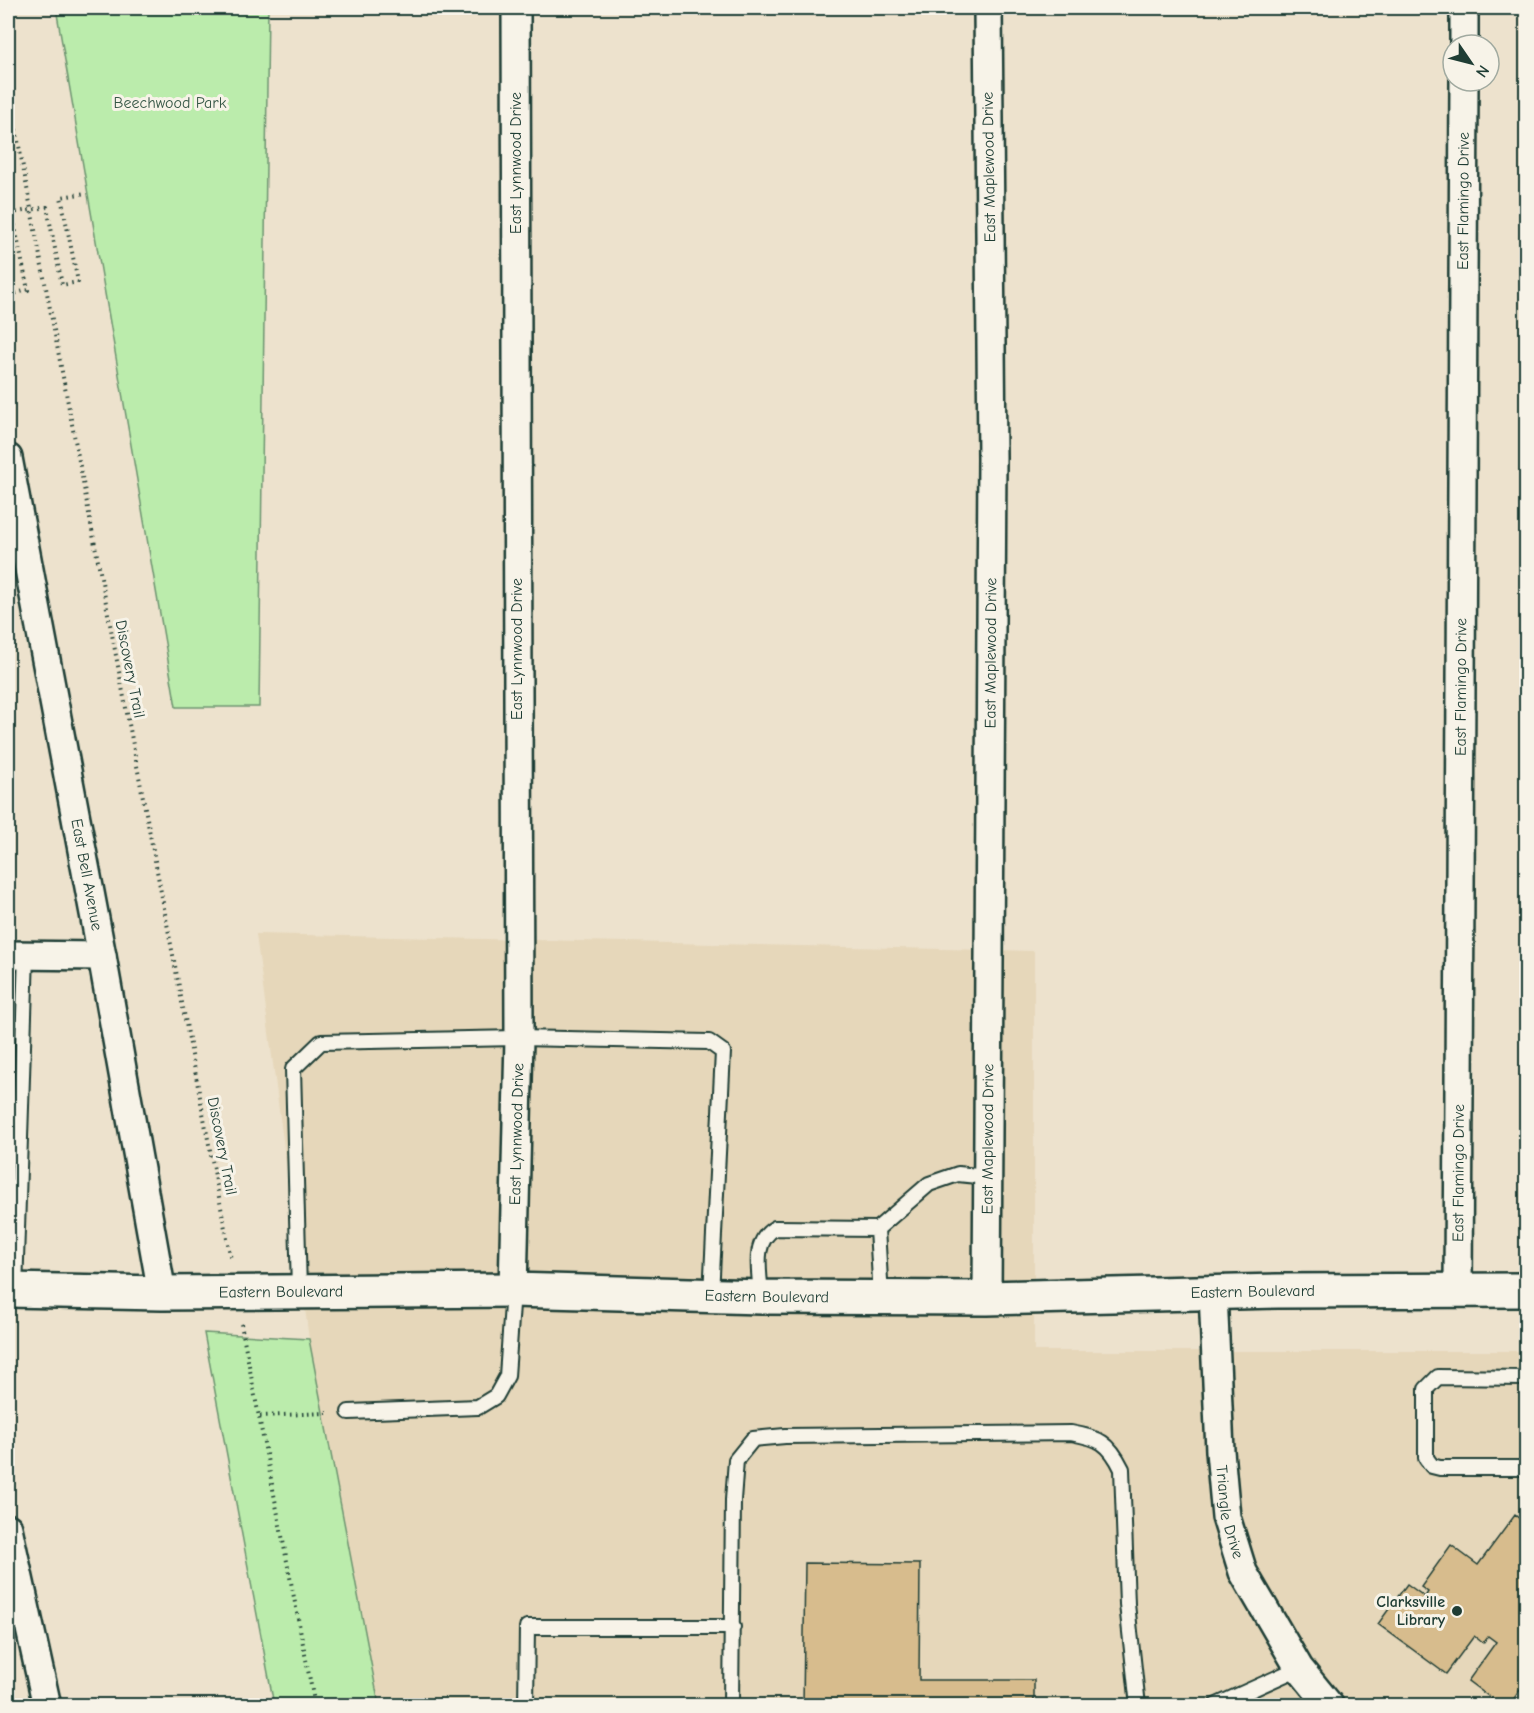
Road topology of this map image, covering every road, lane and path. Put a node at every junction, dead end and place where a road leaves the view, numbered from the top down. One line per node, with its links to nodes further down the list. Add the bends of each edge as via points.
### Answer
1 (516, 8): 13 (street, East Lynnwood Drive)
2 (988, 8): 14 (street, East Maplewood Drive, via 992,457)
3 (1464, 8): 4 (street)
4 (1464, 33)
5 (8, 88): 8 (path, Discovery Trail)
6 (1464, 93): 21 (street, East Flamingo Drive)
7 (86, 194): 8 (path, via 61,198 78,282 62,285 47,207)
8 (30, 210): 9 (path, via 12,213 28,290 13,294); 16 (path, Discovery Trail)
9 (8, 267)
10 (8, 458): 12 (street, East Bell Avenue)
11 (17, 955): 12 (street); 17 (lane)
12 (102, 956): 22 (street, East Bell Avenue)
13 (519, 1038): 18 (lane, via 321,1042 293,1069); 19 (street, East Lynnwood Drive); 24 (lane, via 709,1042 723,1052)
14 (987, 1177): 15 (lane, via 958,1174 929,1184); 27 (street, East Maplewood Drive)
15 (877, 1229): 25 (lane, via 775,1228 759,1244); 26 (lane)
16 (230, 1255)
17 (11, 1290): 22 (main road, Eastern Boulevard)
18 (299, 1290): 19 (main road, Eastern Boulevard); 22 (main road, Eastern Boulevard)
19 (513, 1290): 24 (main road, Eastern Boulevard); 30 (lane, via 507,1376 496,1396 478,1407)
20 (1527, 1290): 21 (main road, Eastern Boulevard)
21 (1458, 1291): 23 (main road, Eastern Boulevard)
22 (162, 1293)
23 (1213, 1293): 27 (main road, Eastern Boulevard); 35 (street, Triangle Drive, via 1227,1517 1243,1572)
24 (711, 1296): 25 (main road, Eastern Boulevard)
25 (761, 1297): 26 (main road, Eastern Boulevard)
26 (881, 1297): 27 (main road, Eastern Boulevard)
27 (987, 1298)
28 (241, 1324): 31 (path)
29 (1527, 1378): 32 (lane, via 1438,1377 1426,1389 1426,1458 1432,1466 1440,1468)
30 (349, 1412): 31 (path)
31 (260, 1416): 37 (path)
32 (1527, 1468)
33 (8, 1528): 36 (street)
34 (733, 1627): 38 (lane, via 527,1627); 39 (lane); 40 (lane, via 736,1460 753,1439 1059,1433 1096,1437 1113,1451 1122,1469 1126,1604)
35 (1299, 1668): 41 (lane); 42 (street, Triangle Drive)
36 (47, 1706)
37 (315, 1706)
38 (526, 1706)
39 (731, 1706)
40 (1138, 1706)
41 (1215, 1706)
42 (1330, 1706)

